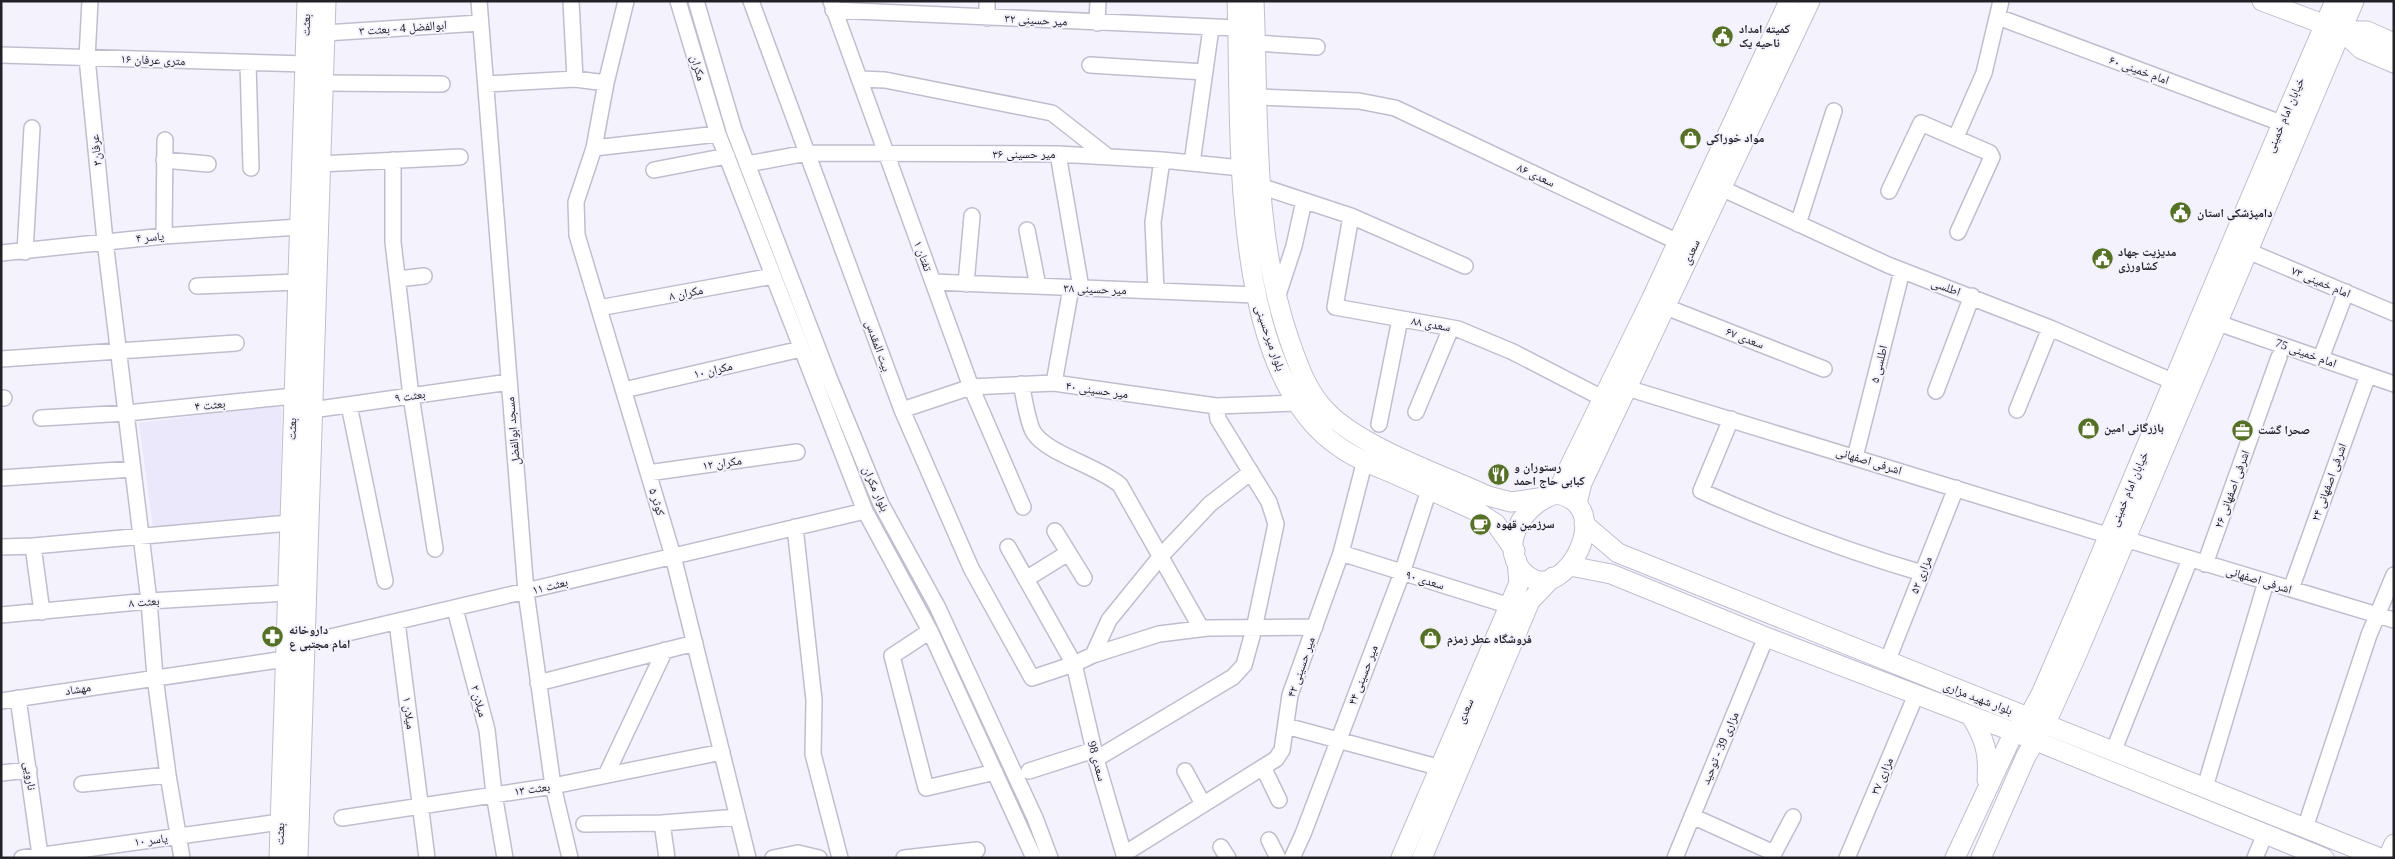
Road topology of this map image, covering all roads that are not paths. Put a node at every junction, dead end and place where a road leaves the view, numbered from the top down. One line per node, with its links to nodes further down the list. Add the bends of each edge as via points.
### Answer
1 (90, 1): 33 (street, عرفان۳)
2 (307, 1): 36 (main road, بعثت)
3 (326, 1): 28 (main road, بعثت)
4 (479, 1): 23 (street, مسجد ابوالفضل)
5 (571, 1): 39 (street)
6 (626, 1): 42 (street, کوثر ۵)
7 (678, 1): 50 (street, مکران)
8 (696, 1): 46 (street, مکران)
9 (751, 1): 54 (street, بیت المقدس)
10 (987, 1): 22 (street)
11 (1098, 1): 24 (street)
12 (1237, 1): 26 (main road, بلوار میرحسینی)
13 (1254, 1): 29 (main road, بلوار میرحسینی)
14 (1789, 1): 82 (main road, سعدی)
15 (1810, 1): 71 (main road, سعدی)
16 (2001, 1): 21 (street)
17 (2262, 1): 27 (main road)
18 (2335, 1): 27 (main road, خیابان امام خمینی)
19 (2354, 1): 27 (main road, خیابان امام خمینی)
20 (832, 6): 22 (street, میر حسینی ۳۲); 40 (street, تفتان ۱)
21 (1998, 17): 48 (street, امام خمینی ۶۰); 51 (street, via 1984,73)
22 (986, 18): 24 (street, میر حسینی ۳۲)
23 (480, 23): 28 (street, ابوالفضل 4 - بعثت ۳); 44 (street, مسجد ابوالفضل)
24 (1097, 23): 25 (street, میر حسینی ۳۲)
25 (1211, 28): 26 (street, میر حسینی ۳۲); 38 (street)
26 (1238, 28): 68 (main road, بلوار میرحسینی)
27 (2333, 28): 30 (main road, via 2367,31); 35 (main road, via 2361,49); 48 (main road, خیابان امام خمینی); 83 (main road, خیابان امام خمینی)
28 (325, 33): 41 (main road, بعثت)
29 (1256, 43): 31 (street); 45 (main road, بلوار میرحسینی)
30 (2394, 43)
31 (1317, 47)
32 (1, 55): 33 (street, ۱۶ متری عرفان)
33 (87, 58): 34 (street, ۱۶ متری عرفان); 81 (street, عرفان۳)
34 (248, 62): 36 (street, ۱۶ متری عرفان); 67 (street)
35 (2394, 63)
36 (305, 64): 77 (main road, بعثت)
37 (1090, 65): 38 (street)
38 (1205, 72): 63 (street)
39 (575, 79): 42 (street); 44 (street)
40 (859, 80): 55 (street, تفتان ۱); 59 (street, via 885,80 1052,113)
41 (323, 83): 43 (street); 65 (main road, بعثت)
42 (606, 83): 53 (street, کوثر ۵)
43 (442, 84)
44 (486, 84): 121 (street, مسجد ابوالفضل)
45 (1258, 97): 70 (main road, بلوار میرحسینی); 82 (street, سعدی ۸۶, via 1359,101 1395,108)
46 (727, 109): 66 (street, بلوار مکران)
47 (1834, 110): 76 (street)
48 (2281, 123): 122 (main road, خیابان امام خمینی)
49 (32, 128): 84 (street)
50 (718, 134): 53 (street); 58 (street, بلوار مکران)
51 (1956, 137): 72 (street, via 1921,124); 79 (street, via 1992,157)
52 (165, 140): 60 (street)
53 (594, 148): 107 (street, کوثر ۵, via 576,202 578,235)
54 (807, 153): 55 (street, میر حسینی ۳۶); 66 (street, میر حسینی ۳۶); 137 (street, بیت المقدس)
55 (886, 153): 56 (street, میر حسینی ۳۶); 94 (street, تفتان ۱)
56 (1058, 154): 59 (street, میر حسینی ۳۶); 98 (street)
57 (460, 156): 61 (street)
58 (727, 156): 69 (street); 91 (street, بلوار مکران)
59 (1107, 156): 62 (street, میر حسینی ۳۶)
60 (164, 160): 64 (street); 80 (street)
61 (393, 160): 65 (street); 92 (street, via 393,242)
62 (1162, 160): 63 (street, میر حسینی ۳۶); 99 (street, via 1153,222)
63 (1192, 163): 68 (street, میر حسینی ۳۶)
64 (208, 164)
65 (320, 164): 85 (main road, بعثت)
66 (747, 164): 100 (street, بلوار مکران)
67 (251, 168)
68 (1241, 168): 102 (main road, بلوار میرحسینی, via 1249,258)
69 (654, 170)
70 (1260, 186): 73 (street); 105 (main road, بلوار میرحسینی)
71 (1721, 188): 76 (street, اطلسی); 106 (main road, سعدی)
72 (1889, 191)
73 (1304, 201): 75 (street); 105 (street, via 1294,246)
74 (972, 216): 95 (street)
75 (1351, 216): 88 (street); 109 (street, سعدی ۸۸, via 1335,307)
76 (1798, 224): 89 (street, اطلسی)
77 (299, 227): 80 (street, یاسر ۴); 87 (main road, بعثت)
78 (1027, 230): 97 (street)
79 (1958, 232)
80 (164, 236): 81 (street, یاسر ۴)
81 (105, 241): 84 (street, یاسر ۴); 115 (street, عرفان۳)
82 (1678, 242): 132 (main road, سعدی)
83 (2248, 251): 101 (street, امام خمینی ۷۳); 110 (main road, خیابان امام خمینی)
84 (25, 252): 86 (street, یاسر ۴)
85 (317, 252): 87 (main road); 136 (main road, بعثت)
86 (1, 253)
87 (298, 253): 93 (main road, بعثت)
88 (1464, 266)
89 (1902, 271): 103 (street, اطلسی); 145 (street, اطلسی ۵)
90 (424, 276): 92 (street)
91 (773, 276): 104 (street, بلوار مکران); 107 (street, مکران ۸)
92 (398, 279): 131 (street)
93 (297, 282): 96 (street); 130 (main road, بعثت)
94 (933, 282): 95 (street, میر حسینی ۳۸); 126 (street, تفتان ۱)
95 (966, 284): 97 (street, میر حسینی ۳۸)
96 (196, 286)
97 (1038, 286): 98 (street, میر حسینی ۳۸)
98 (1076, 288): 99 (street, میر حسینی ۳۸); 123 (street)
99 (1156, 291): 102 (street, میر حسینی ۳۸)
100 (797, 292): 104 (street); 266 (street, بلوار مکران, via 882,504 937,606 1035,818)
101 (2346, 292): 108 (street, امام خمینی ۷۳); 117 (street)
102 (1256, 295): 133 (main road, بلوار میرحسینی, via 1280,369)
103 (1972, 296): 112 (street, اطلسی); 129 (street)
104 (782, 297): 114 (street, بلوار مکران)
105 (1276, 299): 153 (main road, بلوار میرحسینی, via 1297,362 1312,393 1327,412 1351,433 1488,496 1512,502)
106 (1666, 307): 119 (street, سعدی ۶۷); 127 (main road, سعدی)
107 (599, 308): 128 (street, کوثر ۵)
108 (2394, 313)
109 (1400, 319): 111 (street, سعدی ۸۸); 143 (street)
110 (2218, 322): 117 (street, امام خمینی 75); 162 (main road, خیابان امام خمینی)
111 (1450, 328): 132 (street, سعدی ۸۸, via 1512,352); 139 (street)
112 (2050, 328): 122 (street, اطلسی); 138 (street)
113 (236, 343): 115 (street)
114 (802, 349): 128 (street, مکران ۱۰); 156 (street, بلوار مکران)
115 (118, 350): 118 (street); 140 (street, عرفان۳)
116 (2279, 357): 173 (street, اشرفی اصفهانی ۲۶)
117 (2321, 358): 120 (street, امام خمینی 75)
118 (1, 359)
119 (1824, 369)
120 (2368, 375): 125 (street, امام خمینی 75); 183 (street, اشرفی اصفهانی ۲۴)
121 (509, 382): 131 (street, بعثت ۹); 184 (street, مسجد ابوالفضل)
122 (2174, 382): 162 (main road, خیابان امام خمینی)
123 (1054, 383): 124 (street, میر حسینی ۴۰); 135 (street, میر حسینی ۴۰)
124 (1021, 384): 126 (street, میر حسینی ۴۰); 170 (street, via 1033,433 1050,446 1109,475 1120,485)
125 (2394, 384)
126 (972, 387): 137 (street, میر حسینی ۴۰); 155 (street, تفتان ۱)
127 (1627, 388): 142 (street, اشرفی اصفهانی); 154 (main road, سعدی, via 1582,483)
128 (624, 390): 149 (street, کوثر ۵)
129 (1936, 391)
130 (294, 396): 140 (street, بعثت ۴); 157 (main road, بعثت)
131 (411, 396): 134 (street, بعثت ۹); 166 (street)
132 (1604, 399): 153 (main road, سعدی)
133 (1296, 403): 135 (street, میر حسینی ۴۰); 146 (main road, بلوار میرحسینی, via 1314,425 1341,448)
134 (349, 405): 136 (street, بعثت ۹); 181 (street)
135 (1216, 406): 148 (street, via 1218,419)
136 (312, 410): 199 (main road, بعثت)
137 (902, 410): 205 (street, بیت المقدس, via 971,568 1032,678)
138 (2017, 410)
139 (1416, 412)
140 (127, 414): 141 (street, بعثت ۴); 147 (street, عرفان۳)
141 (42, 418)
142 (1731, 419): 145 (street, اشرفی اصفهانی); 176 (street, via 1701,490 1779,525 1866,557)
143 (1379, 424)
144 (797, 452): 149 (street, مکران ۱۲)
145 (1855, 457): 151 (street, اشرفی اصفهانی)
146 (1364, 460): 152 (main road, بلوار میرحسینی); 168 (street, میر حسینی ۴۲)
147 (133, 469): 150 (street); 161 (street, عرفان۳)
148 (1251, 472): 170 (street, via 1210,504); 196 (street, via 1269,502 1276,524)
149 (648, 473): 169 (street, کوثر ۵)
150 (1, 478)
151 (1956, 488): 162 (street, اشرفی اصفهانی); 176 (street, مزاری ۵۲)
152 (1428, 490): 171 (main road, بلوار میرحسینی, via 1478,512 1496,524); 175 (street, میر حسینی ۴۴)
153 (1551, 496): 154 (main road, via 1568,496); 171 (main road, via 1529,508 1518,524 1514,541)
154 (1577, 503): 158 (main road)
155 (1022, 508)
156 (865, 511): 159 (street, بعثت ۱۱); 197 (street, بلوار مکران)
157 (289, 523): 161 (street); 185 (main road, بعثت)
158 (1584, 524): 174 (main road, via 1580,551); 204 (main road, بلوار شهید مزاری, via 1618,553)
159 (795, 528): 169 (street, بعثت ۱۱); 263 (street, via 814,700 813,754)
160 (1055, 531): 167 (street)
161 (140, 535): 164 (street); 186 (street, عرفان۳)
162 (2118, 537): 172 (street, اشرفی اصفهانی); 212 (main road, خیابان امام خمینی)
163 (1, 546): 164 (street)
164 (33, 546): 189 (street)
165 (1008, 546): 180 (street, سعدی 98)
166 (435, 549)
167 (1068, 553): 178 (street); 180 (street)
168 (1341, 553): 175 (street, سعدی ۹۰); 194 (street, میر حسینی ۴۲)
169 (673, 556): 184 (street, بعثت ۱۱); 200 (street, کوثر ۵)
170 (1161, 556): 195 (street); 202 (street, via 1109,620)
171 (1516, 556): 179 (main road, via 1522,571 1531,579); 187 (main road, سعدی, via 1519,583)
172 (2190, 559): 173 (street, اشرفی اصفهانی); 218 (street)
173 (2205, 564): 182 (street, اشرفی اصفهانی)
174 (1570, 566): 179 (main road); 198 (main road, بلوار شهید مزاری, via 1611,574)
175 (1402, 573): 187 (street, سعدی ۹۰); 215 (street, میر حسینی ۴۴)
176 (1922, 573): 204 (street, مزاری ۵۲)
177 (2394, 575): 191 (street)
178 (1084, 578)
179 (1553, 578): 270 (main road, سعدی, via 1530,601)
180 (1026, 579): 205 (street, سعدی 98)
181 (385, 581)
182 (2266, 582): 183 (street, اشرفی اصفهانی); 231 (street)
183 (2290, 590): 191 (street, اشرفی اصفهانی)
184 (526, 592): 188 (street, بعثت ۱۱); 207 (street, مسجد ابوالفضل)
185 (287, 593): 186 (street, بعثت ۸); 203 (main road, بعثت)
186 (149, 601): 189 (street, بعثت ۸); 206 (street, عرفان۳)
187 (1510, 606): 221 (main road, سعدی)
188 (455, 609): 193 (street, بعثت ۱۱); 233 (street, میلان ۲, via 487,730)
189 (42, 612): 190 (street, بعثت ۸)
190 (1, 615)
191 (2378, 615): 192 (street, اشرفی اصفهانی); 244 (street)
192 (2394, 620)
193 (397, 622): 199 (street, بعثت ۱۱); 236 (street, میلان ۱)
194 (1315, 627): 196 (street); 213 (street, میر حسینی ۴۲, via 1290,695)
195 (1201, 628): 196 (street); 202 (street, via 1159,634)
196 (1254, 629): 219 (street, via 1239,672)
197 (930, 631): 225 (street, بلوار مکران); 225 (street, via 892,656 926,788)
198 (1766, 637): 208 (main road, بلوار شهید مزاری); 237 (street, مزاری 39 - توحید)
199 (305, 643): 255 (main road, بعثت)
200 (695, 643): 201 (street); 217 (street, کوثر ۵)
201 (666, 650): 207 (street); 228 (street)
202 (1093, 654): 205 (street)
203 (285, 659): 206 (street, مهشاد); 241 (main road, بعثت)
204 (1886, 662): 212 (main road, بلوار شهید مزاری)
205 (1074, 664): 219 (street, سعدی 98)
206 (155, 677): 209 (street, مهشاد); 227 (street, عرفان۳)
207 (538, 683): 230 (street, مسجد ابوالفضل)
208 (1916, 695): 211 (main road, بلوار شهید مزاری); 272 (street, مزاری ۳۷)
209 (18, 698): 210 (street, مهشاد); 222 (street, نارویی)
210 (1, 700)
211 (1971, 716): 214 (main road, بلوار شهید مزاری); 232 (main road, via 1985,739 1988,762)
212 (2037, 721): 214 (main road, خیابان امام خمینی); 216 (main road, خیابان امام خمینی); 218 (main road, بلوار شهید مزاری)
213 (1286, 726): 215 (street); 220 (street, میر حسینی ۴۲, via 1282,750 1276,759)
214 (2014, 732): 216 (main road, بلوار شهید مزاری); 232 (main road, خیابان امام خمینی)
215 (1338, 739): 221 (street); 268 (street, میر حسینی ۴۴)
216 (2035, 741): 245 (main road, بلوار شهید مزاری); 274 (main road, خیابان امام خمینی)
217 (722, 752): 228 (street, بعثت ۱۳); 238 (street, کوثر ۵)
218 (2113, 752): 231 (main road, بلوار شهید مزاری)
219 (1095, 754): 223 (street); 251 (street, سعدی 98)
220 (1263, 767): 234 (street); 235 (street, میر حسینی ۴۲)
221 (1440, 768): 269 (main road, سعدی)
222 (29, 770): 226 (street); 252 (street, نارویی)
223 (1029, 771)
224 (1185, 771): 235 (street)
225 (995, 772): 265 (street, بلوار مکران)
226 (1, 773)
227 (168, 774): 229 (street); 246 (street, عرفان۳)
228 (606, 775): 230 (street, بعثت ۱۳)
229 (82, 784)
230 (553, 786): 233 (street, بعثت ۱۳); 258 (street, مسجد ابوالفضل)
231 (2205, 787): 244 (main road, بلوار شهید مزاری)
232 (1986, 792): 273 (main road, خیابان امام خمینی)
233 (494, 794): 236 (street, بعثت ۱۳); 257 (street, میلان ۲)
234 (1279, 800)
235 (1203, 804): 251 (street, میر حسینی ۴۲)
236 (420, 805): 240 (street, بعثت ۱۳); 256 (street, میلان ۱)
237 (1692, 816): 239 (street, via 1774,853); 271 (street, مزاری 39 - توحید)
238 (738, 817): 242 (street); 260 (street, کوثر ۵)
239 (1792, 817)
240 (342, 818)
241 (280, 822): 246 (street, یاسر ۱۰); 254 (main road, بعثت)
242 (662, 823): 243 (street); 259 (street)
243 (584, 824)
244 (2305, 828): 277 (main road, بلوار شهید مزاری)
245 (2265, 834): 275 (street); 276 (main road, بلوار شهید مزاری)
246 (178, 837): 250 (street, یاسر ۱۰); 253 (street, عرفان۳)
247 (1269, 840): 267 (street)
248 (2394, 844): 278 (main road)
249 (976, 850): 264 (street)
250 (80, 854): 252 (street, یاسر ۱۰)
251 (1124, 856)
252 (28, 857)
253 (182, 858)
254 (279, 858)
255 (298, 858)
256 (427, 858)
257 (505, 858)
258 (570, 858)
259 (667, 858)
260 (748, 858)
261 (773, 858): 262 (street, via 798,853)
262 (819, 858)
263 (840, 858)
264 (904, 858)
265 (1034, 858)
266 (1050, 858)
267 (1278, 858)
268 (1292, 858)
269 (1401, 858)
270 (1422, 858)
271 (1675, 858)
272 (1847, 858)
273 (1955, 858)
274 (1981, 858)
275 (2256, 858)
276 (2324, 858)
277 (2380, 858)
278 (2388, 858)

